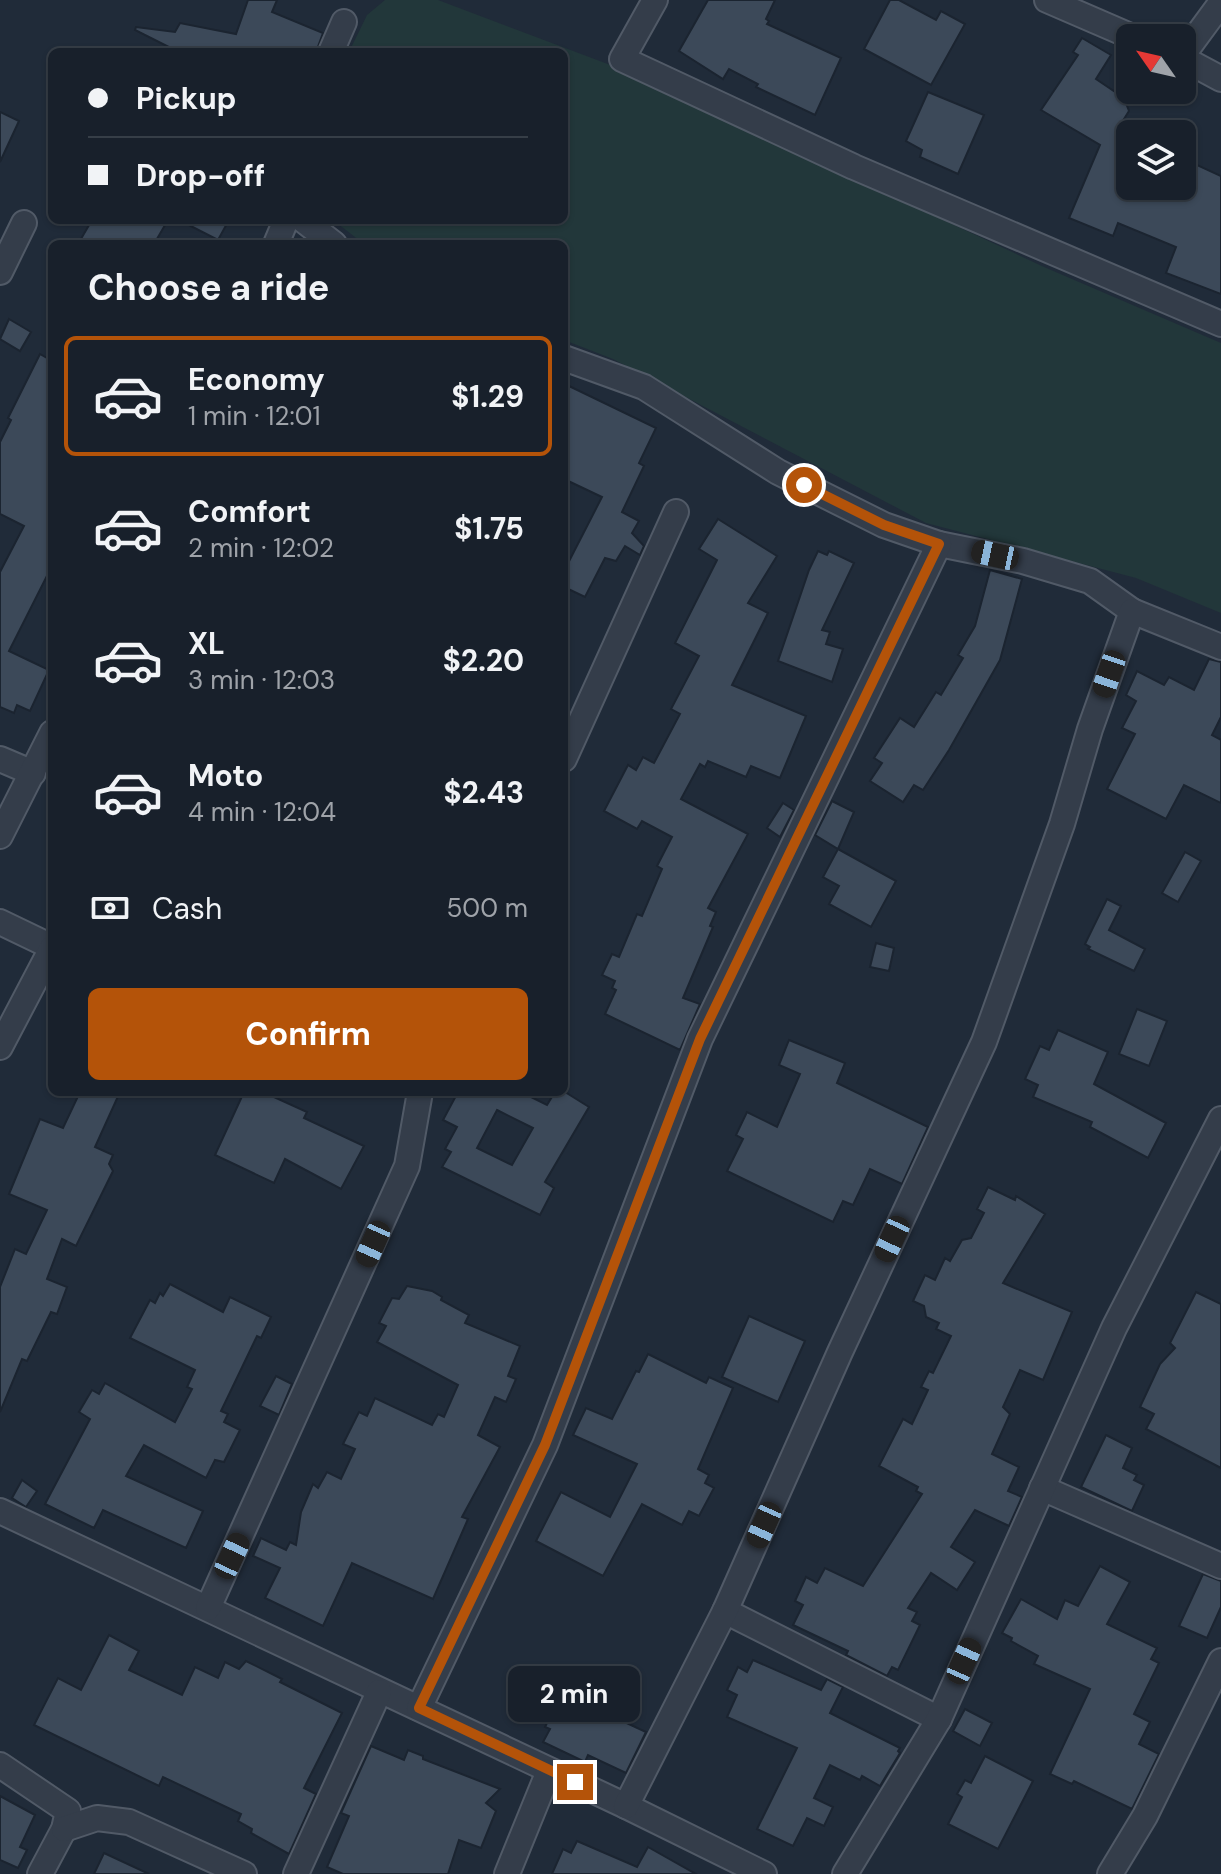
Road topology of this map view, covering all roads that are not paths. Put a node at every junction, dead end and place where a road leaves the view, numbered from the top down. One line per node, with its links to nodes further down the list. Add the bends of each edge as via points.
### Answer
1 (655, 0): 14 (street, via 622,59 854,167)
2 (1047, 0): 5 (street)
3 (1221, 3): 6 (street)
4 (344, 22): 7 (street)
5 (1116, 30)
6 (1196, 38)
7 (333, 48)
8 (1196, 65): 9 (street)
9 (1221, 79)
10 (24, 223): 13 (street)
11 (308, 224): 12 (street)
12 (329, 240)
13 (0, 272)
14 (1221, 324)
15 (568, 359): 17 (street, via 644,387 778,472 884,525)
16 (676, 512): 21 (street)
17 (939, 544): 18 (street, via 1090,581); 38 (street, via 700,1039 545,1445)
18 (1132, 611): 19 (street); 35 (street, via 984,1042)
19 (1221, 647)
20 (48, 741): 23 (street)
21 (568, 750)
22 (0, 759): 23 (street)
23 (33, 773): 24 (street)
24 (0, 836)
25 (0, 922): 26 (street)
26 (48, 945)
27 (48, 955): 28 (street)
28 (0, 1047)
29 (419, 1096): 34 (street, via 407,1166)
30 (1221, 1119): 31 (street, via 1114,1328)
31 (1042, 1488): 33 (street); 39 (street)
32 (0, 1511): 34 (street)
33 (1221, 1566)
34 (208, 1608): 37 (street)
35 (725, 1611): 39 (street); 42 (street)
36 (1221, 1661): 50 (street, via 1145,1816)
37 (379, 1692): 38 (street); 46 (street)
38 (419, 1708): 41 (street)
39 (939, 1719): 49 (street)
40 (0, 1765): 43 (street, via 68,1811)
41 (549, 1771): 42 (street); 47 (street)
42 (626, 1806): 48 (street)
43 (64, 1829): 44 (street); 45 (street, via 97,1818 129,1822)
44 (40, 1874)
45 (244, 1874)
46 (296, 1874)
47 (507, 1874)
48 (764, 1874)
49 (845, 1874)
50 (1110, 1874)

